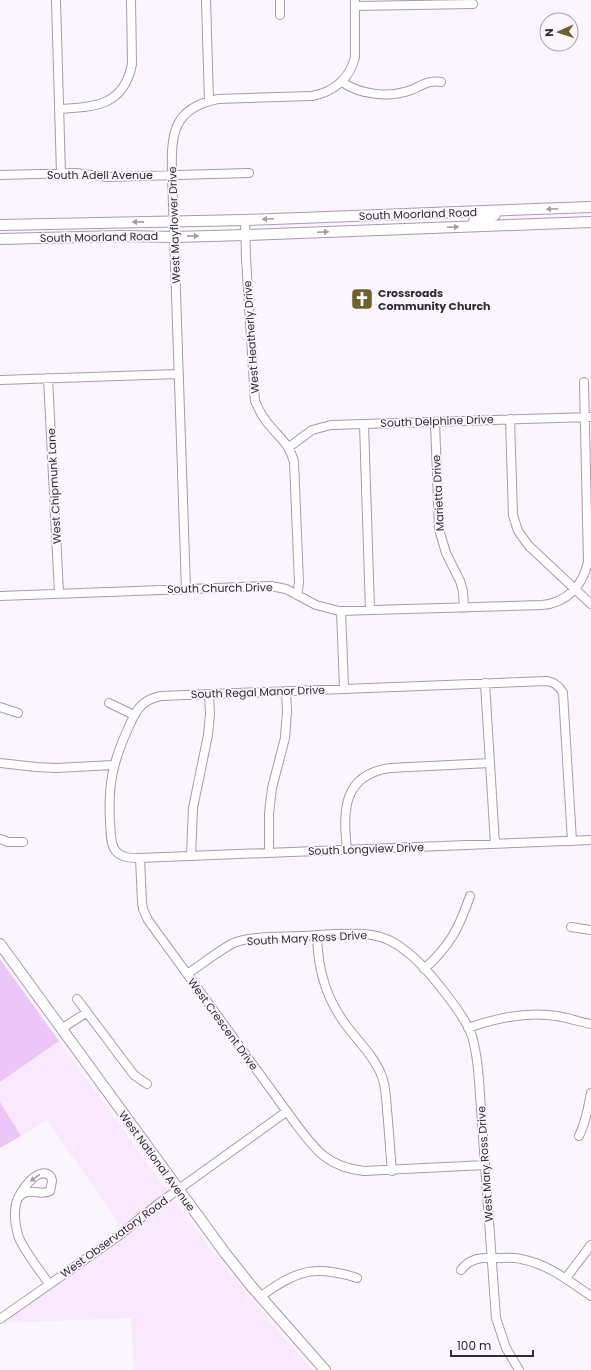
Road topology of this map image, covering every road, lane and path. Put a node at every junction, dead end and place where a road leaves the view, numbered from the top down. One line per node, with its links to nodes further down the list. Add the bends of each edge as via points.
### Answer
1 (56, 0): 11 (street)
2 (131, 0): 11 (street, via 132,64 124,87 101,105)
3 (206, 0): 10 (street)
4 (280, 0): 7 (street)
5 (355, 3): 6 (street); 8 (street, West Mayflower Drive, via 356,57)
6 (473, 4)
7 (280, 15)
8 (342, 82): 9 (street, via 364,92 384,94 405,92 429,82); 10 (street, West Mayflower Drive, via 327,92 312,96)
9 (441, 82)
10 (209, 101): 14 (street, West Mayflower Drive, via 189,111 175,130)
11 (59, 109): 13 (street)
12 (249, 172): 14 (street, South Adell Avenue)
13 (61, 174): 14 (street, South Adell Avenue, via 108,177); 15 (street, South Adell Avenue)
14 (172, 175): 20 (street, West Mayflower Drive)
15 (0, 176)
16 (591, 207): 17 (main road, South Moorland Road, one-way to 17)
17 (522, 210): 18 (main road, South Moorland Road); 24 (main road, via 519,219)
18 (500, 211): 19 (main road, South Moorland Road, one-way to 19); 23 (main road, via 489,217 476,219)
19 (245, 220): 20 (main road, South Moorland Road); 25 (street)
20 (174, 221): 22 (main road, South Moorland Road, one-way to 22); 26 (street, West Mayflower Drive)
21 (591, 222): 24 (main road, South Moorland Road)
22 (0, 225)
23 (472, 226): 24 (main road, South Moorland Road); 25 (main road, South Moorland Road, one-way to 23)
24 (493, 226)
25 (246, 235): 26 (main road, South Moorland Road, one-way to 25); 36 (street, West Heatherly Drive, via 255,401 264,418)
26 (175, 237): 27 (main road, South Moorland Road); 28 (street, West Mayflower Drive)
27 (0, 239)
28 (179, 374): 29 (street); 37 (street, West Mayflower Drive)
29 (48, 378): 30 (street); 39 (street, West Chipmunk Lane)
30 (0, 380)
31 (584, 382): 32 (street)
32 (588, 417): 33 (street, South Delphine Drive); 38 (street, via 588,562 585,575)
33 (510, 419): 34 (street, South Delphine Drive); 38 (street, via 513,515 518,531 529,546)
34 (435, 422): 35 (street, South Delphine Drive); 43 (street, Marietta Drive, via 439,529 446,553 460,581)
35 (364, 424): 36 (street, South Delphine Drive, via 321,426 306,433); 44 (street)
36 (289, 447): 40 (street, West Heatherly Drive, via 295,469 299,583)
37 (186, 589): 39 (street, South Church Drive); 40 (street, South Church Drive, via 271,586 286,589)
38 (575, 589): 42 (street); 43 (street, South Church Drive, via 561,600 546,605)
39 (59, 594): 41 (street, South Church Drive)
40 (297, 595): 45 (street, South Church Drive, via 316,605)
41 (0, 596)
42 (591, 604)
43 (464, 608): 44 (street, South Church Drive)
44 (370, 610): 45 (street, South Church Drive)
45 (341, 611): 47 (street)
46 (485, 683): 47 (street, South Regal Manor Drive); 55 (street); 59 (street, South Regal Manor Drive, via 547,681 557,685 563,693)
47 (344, 688): 48 (street, South Regal Manor Drive)
48 (286, 691): 49 (street, South Regal Manor Drive); 63 (street, via 285,738 272,788 269,813)
49 (209, 694): 53 (street, South Regal Manor Drive, via 153,697 144,702); 64 (street, via 208,735 193,808)
50 (109, 703): 53 (street)
51 (0, 707): 52 (street)
52 (18, 713)
53 (134, 715): 56 (street, South Regal Manor Drive)
54 (0, 763): 56 (street, via 36,768)
55 (490, 764): 61 (street); 62 (street, via 390,768 368,774 354,788 347,801)
56 (113, 765): 65 (street, South Regal Manor Drive, via 110,782 112,844 122,856)
57 (0, 839): 60 (street)
58 (591, 840): 59 (street, South Longview Drive)
59 (572, 841): 61 (street, South Longview Drive)
60 (23, 842)
61 (495, 844): 62 (street, South Longview Drive)
62 (347, 850): 63 (street, South Longview Drive)
63 (269, 853): 64 (street, South Longview Drive)
64 (191, 856): 65 (street, South Longview Drive)
65 (140, 858): 72 (street, West Crescent Drive, via 143,909)
66 (470, 896): 71 (street, via 453,938)
67 (571, 928): 68 (street)
68 (591, 930)
69 (317, 936): 71 (street, South Mary Ross Drive, via 365,935 391,941 408,952); 72 (street, South Mary Ross Drive, via 235,942); 83 (street, via 318,959 329,998 382,1074 386,1093)
70 (0, 944): 77 (main road, West National Avenue)
71 (424, 969): 76 (street, West Mary Ross Drive, via 464,1019)
72 (188, 974): 80 (street, West Crescent Drive)
73 (77, 999): 74 (street)
74 (86, 1013): 77 (street); 78 (street, via 134,1075)
75 (591, 1024): 76 (street, via 557,1016 522,1015)
76 (468, 1028): 82 (street, West Mary Ross Drive, via 472,1035 477,1061)
77 (61, 1029): 84 (main road, West National Avenue)
78 (147, 1084)
79 (591, 1093): 81 (street)
80 (286, 1112): 83 (street, West Crescent Drive, via 322,1156 336,1165 364,1171); 84 (street, West Observatory Road)
81 (579, 1136)
82 (485, 1165): 83 (street, West Crescent Drive); 87 (street, West Mary Ross Drive)
83 (392, 1171)
84 (178, 1191): 91 (street, West Observatory Road); 93 (main road, West National Avenue)
85 (18, 1198): 91 (street, via 15,1217 19,1239)
86 (591, 1245): 90 (street)
87 (491, 1257): 88 (street, via 472,1260); 90 (street, via 520,1258 539,1264); 96 (street, West Mary Ross Drive, via 496,1318 500,1335)
88 (461, 1270)
89 (357, 1278): 93 (street, via 331,1271 305,1272 288,1278)
90 (566, 1278): 92 (street)
91 (49, 1284): 94 (street, West Observatory Road)
92 (591, 1296)
93 (260, 1297): 95 (main road, West National Avenue)
94 (0, 1319)
95 (325, 1370)
96 (519, 1370)

